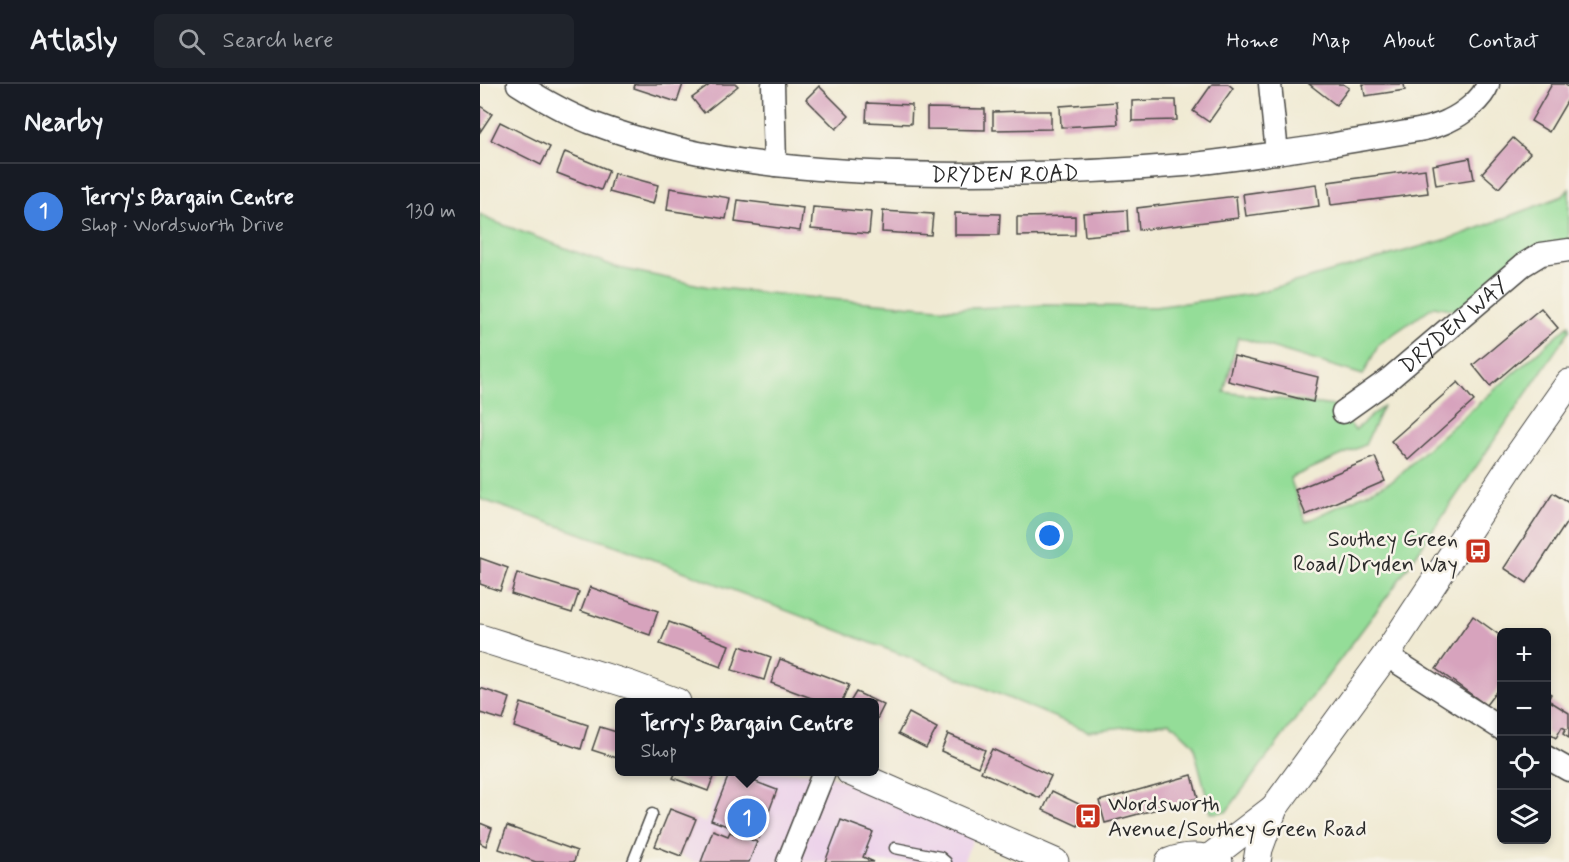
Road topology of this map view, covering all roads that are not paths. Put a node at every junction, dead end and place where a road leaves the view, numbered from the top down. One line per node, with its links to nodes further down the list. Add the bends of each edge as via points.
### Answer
1 (518, 84): 6 (street, DRYDEN ROAD, via 588,121 643,139 703,154)
2 (773, 84): 6 (street)
3 (1270, 84): 5 (street)
4 (1488, 84): 5 (street, DRYDEN ROAD, via 1476,101 1447,122)
5 (1278, 153): 6 (street, DRYDEN ROAD, via 1184,165 1041,174 862,172)
6 (775, 165)
7 (1569, 250): 9 (street, DRYDEN WAY, via 1541,254 1523,266 1388,380)
8 (1569, 383): 11 (street)
9 (1343, 412)
10 (480, 638): 12 (street)
11 (1386, 655): 13 (street); 18 (street)
12 (666, 698)
13 (1497, 726)
14 (1551, 760): 15 (street)
15 (1569, 770)
16 (822, 776): 23 (street)
17 (861, 776): 25 (street)
18 (1274, 808): 21 (street); 27 (street)
19 (652, 813): 22 (lane)
20 (895, 848): 24 (lane, via 940,857)
21 (1214, 860): 26 (street, via 1193,857)
22 (633, 862)
23 (788, 862)
24 (946, 862)
25 (1055, 862)
26 (1169, 862)
27 (1257, 862)

